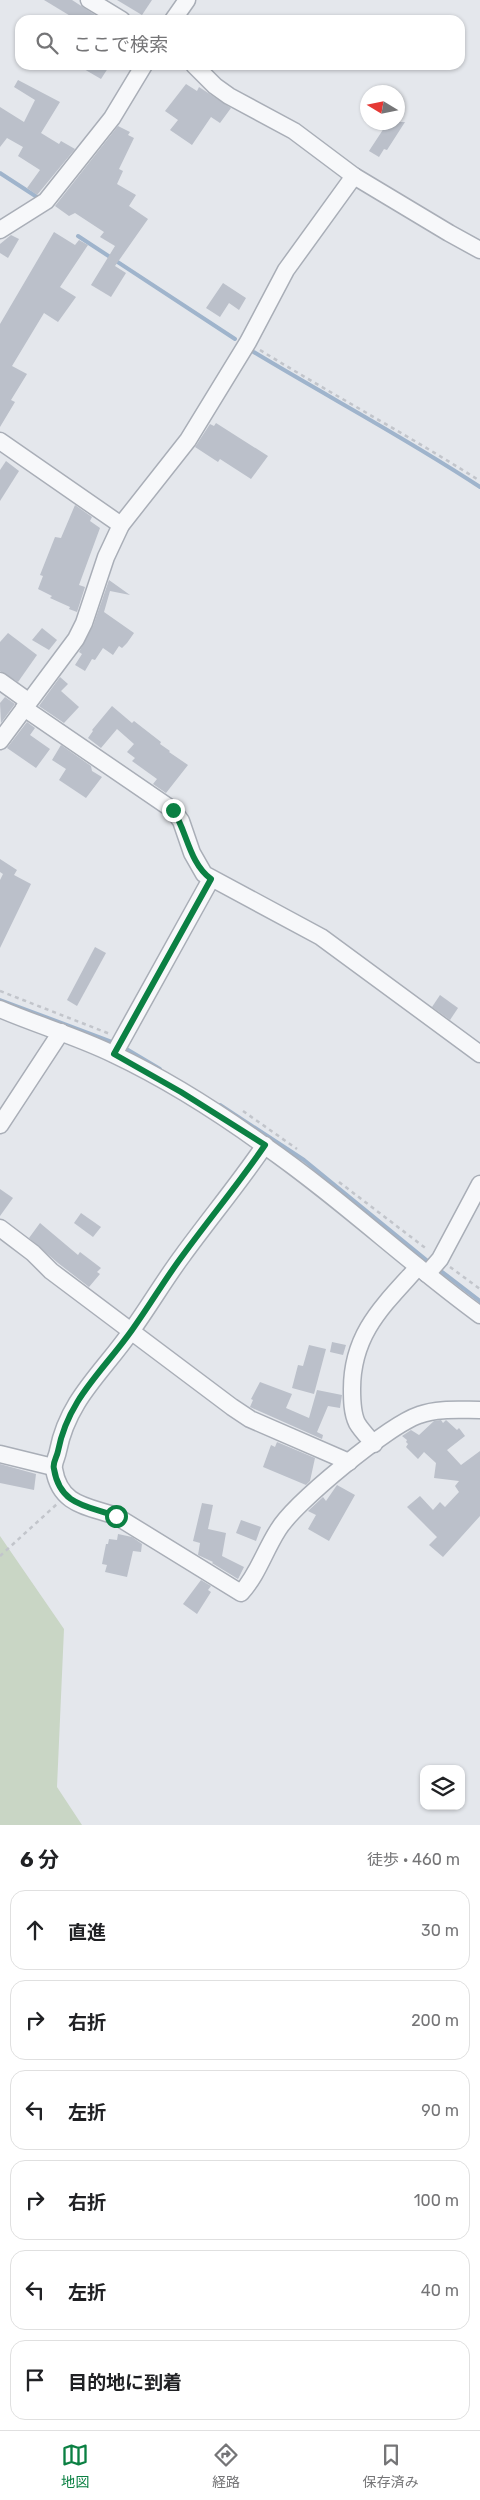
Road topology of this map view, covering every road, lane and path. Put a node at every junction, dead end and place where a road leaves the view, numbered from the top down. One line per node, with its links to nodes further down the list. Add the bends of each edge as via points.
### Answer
1 (89, 0): 3 (street)
2 (187, 0): 4 (street)
3 (114, 15)
4 (176, 15)
5 (141, 70): 8 (street, via 112,118 46,201)
6 (199, 70): 7 (street, via 215,86 294,131)
7 (354, 176): 9 (street); 10 (street, via 286,270)
8 (0, 230)
9 (480, 250)
10 (248, 342): 12 (path); 13 (street, via 188,440)
11 (0, 441): 13 (street)
12 (480, 481)
13 (121, 525): 15 (street, via 76,639)
14 (0, 681): 15 (street)
15 (26, 704): 16 (street); 17 (street, via 173,810 181,821 200,868)
16 (0, 740)
17 (211, 879): 20 (street); 21 (street, via 316,933)
18 (0, 1009): 19 (street)
19 (61, 1032): 20 (street); 22 (street)
20 (117, 1048): 23 (street)
21 (480, 1054)
22 (0, 1125)
23 (265, 1145): 26 (street); 28 (street, via 183,1254)
24 (480, 1184): 26 (street)
25 (0, 1228): 28 (street)
26 (428, 1268): 27 (street); 30 (street, via 375,1316 362,1336 355,1356 352,1402 356,1422)
27 (480, 1315)
28 (131, 1332): 32 (street, via 250,1420); 33 (street, via 89,1383 66,1421)
29 (480, 1410): 30 (street, via 435,1410 418,1415)
30 (374, 1444): 32 (street)
31 (0, 1454): 33 (street)
32 (349, 1462): 34 (street, via 287,1518 253,1579 241,1593 116,1516 92,1511)
33 (53, 1467): 34 (street)
34 (67, 1495): 35 (path)
35 (0, 1556)

